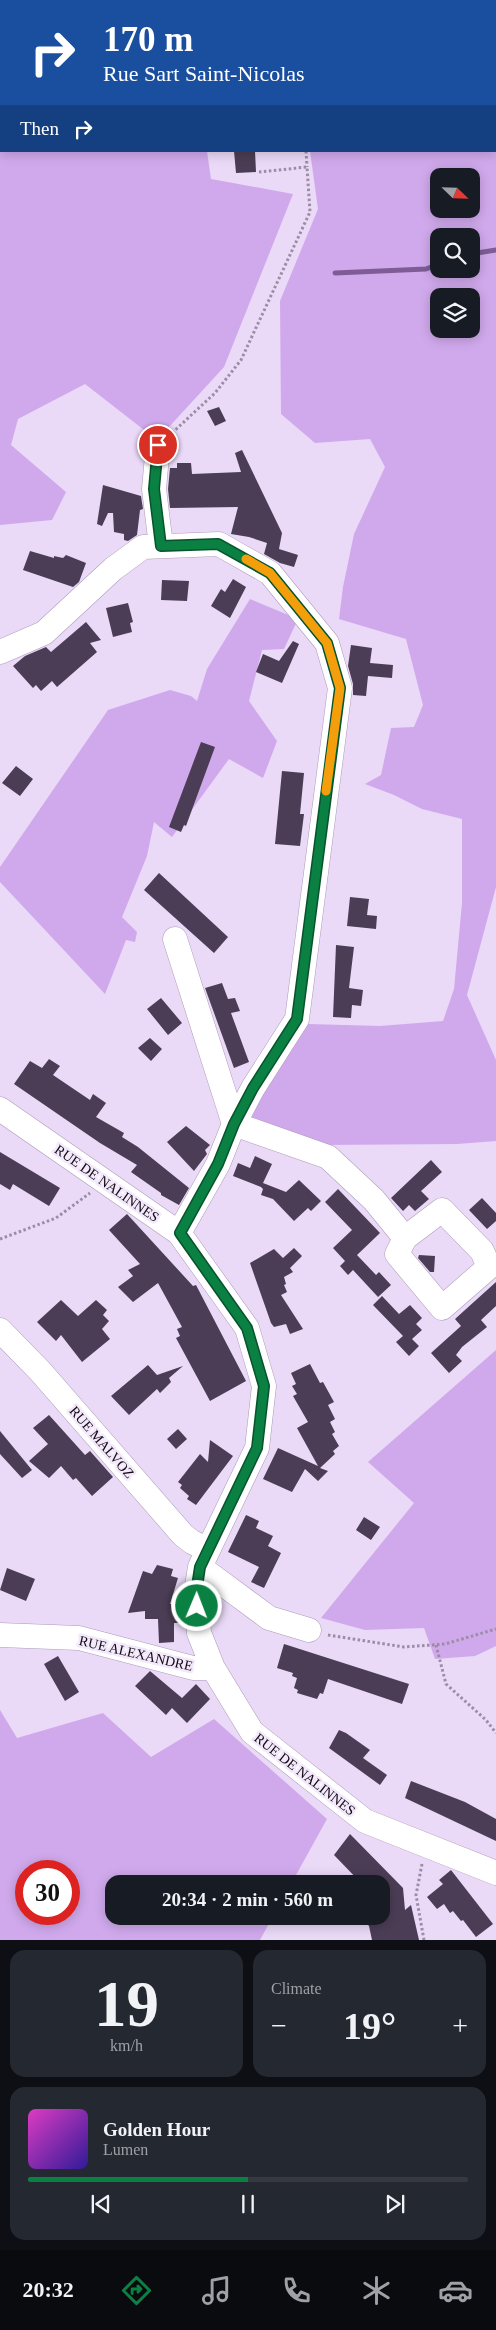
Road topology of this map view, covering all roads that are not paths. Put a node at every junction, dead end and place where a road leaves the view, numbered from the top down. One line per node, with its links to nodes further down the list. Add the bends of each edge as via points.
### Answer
1 (158, 445): 2 (street, via 154,489)
2 (161, 546): 3 (street, via 143,547 113,569 44,633); 6 (street, via 218,544 270,573 327,643 340,688 297,1019)
3 (0, 652)
4 (175, 939): 6 (street)
5 (0, 1109): 7 (street, RUE DE NALINNES)
6 (234, 1124): 7 (street, via 218,1164); 8 (street, via 328,1157 374,1200)
7 (180, 1233): 10 (street, RUE DE NALINNES, via 247,1328 264,1386 257,1448)
8 (405, 1238)
9 (0, 1330): 10 (street, RUE MALVOZ)
10 (204, 1558): 11 (street, via 269,1618); 13 (street, RUE DE NALINNES, via 196,1593 199,1633)
11 (308, 1630)
12 (0, 1635): 13 (street, RUE ALEXANDRE, via 79,1638 194,1668)
13 (212, 1668): 14 (street, RUE DE NALINNES, via 252,1732 365,1821)
14 (496, 1873)

